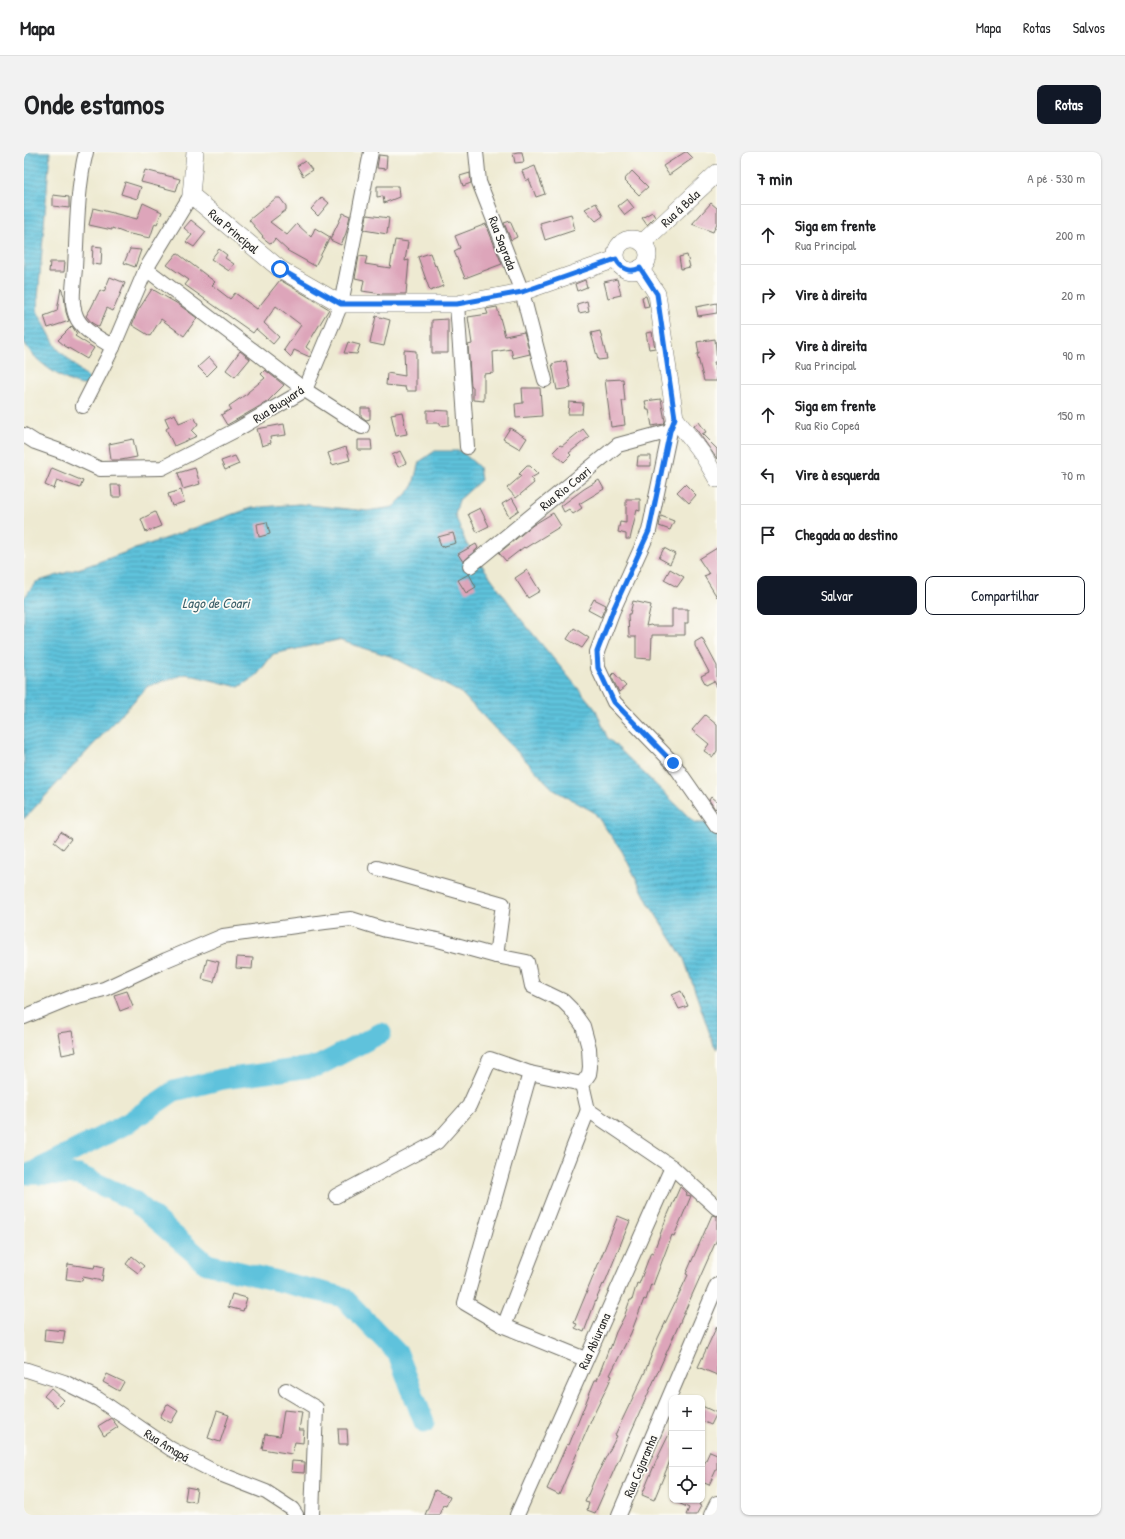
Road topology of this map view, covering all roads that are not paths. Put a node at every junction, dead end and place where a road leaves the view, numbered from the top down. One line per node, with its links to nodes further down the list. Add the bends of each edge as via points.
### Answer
1 (86, 152): 14 (street, via 78,219 73,303 76,317 85,328)
2 (195, 152): 6 (street)
3 (371, 152): 12 (street, Rua Buquará)
4 (476, 152): 11 (street, Rua Sagrada, via 479,182)
5 (717, 173): 7 (street, Rua á Bola)
6 (191, 195): 10 (street); 12 (street, Rua Principal, via 280,269)
7 (642, 243): 8 (street, via 635,239 623,241 616,251); 9 (street, via 647,250 647,258)
8 (616, 259): 9 (street, via 624,268); 11 (street, Rua Principal)
9 (640, 268): 18 (street, via 657,294)
10 (146, 269): 14 (street); 16 (street)
11 (522, 292): 13 (street, Rua Principal); 15 (street, Rua Sagrada)
12 (341, 304): 13 (street, Rua Principal); 16 (street, Rua Buquará)
13 (457, 304): 21 (street)
14 (113, 347): 17 (street)
15 (545, 380)
16 (305, 390): 19 (street); 20 (street, Rua Buquará, via 238,429 162,468 100,469)
17 (83, 406)
18 (673, 425): 22 (street, via 703,455); 23 (street, Rua Rio Coari, via 618,445); 24 (street, via 649,531 597,652 598,668 614,702 673,763)
19 (362, 427)
20 (24, 435)
21 (467, 448)
22 (717, 479)
23 (470, 566)
24 (717, 826)
25 (377, 868): 26 (street, via 503,904)
26 (496, 956): 27 (street, via 438,940 386,930 351,919 295,925 223,936 104,989 70,998); 29 (street, via 527,962 532,986 563,1001 583,1026 589,1048 590,1067 589,1074)
27 (24, 1017)
28 (530, 1073): 29 (street); 32 (street, via 490,1059 469,1106 437,1142); 35 (street, via 465,1303)
29 (582, 1084): 30 (street)
30 (588, 1110): 31 (street); 35 (street)
31 (672, 1167): 33 (street); 36 (street, Rua Abiurana)
32 (336, 1196)
33 (717, 1208)
34 (717, 1285): 43 (street, Rua Cajaranha)
35 (504, 1326): 36 (street)
36 (585, 1359): 42 (street, Rua Abiurana)
37 (24, 1369): 40 (street, Rua Amapá, via 64,1382 98,1399 171,1449 215,1472 266,1492 292,1509)
38 (286, 1390): 41 (street, via 316,1408)
39 (717, 1503): 44 (street)
40 (296, 1515)
41 (312, 1515)
42 (517, 1515)
43 (619, 1515)
44 (712, 1515)

